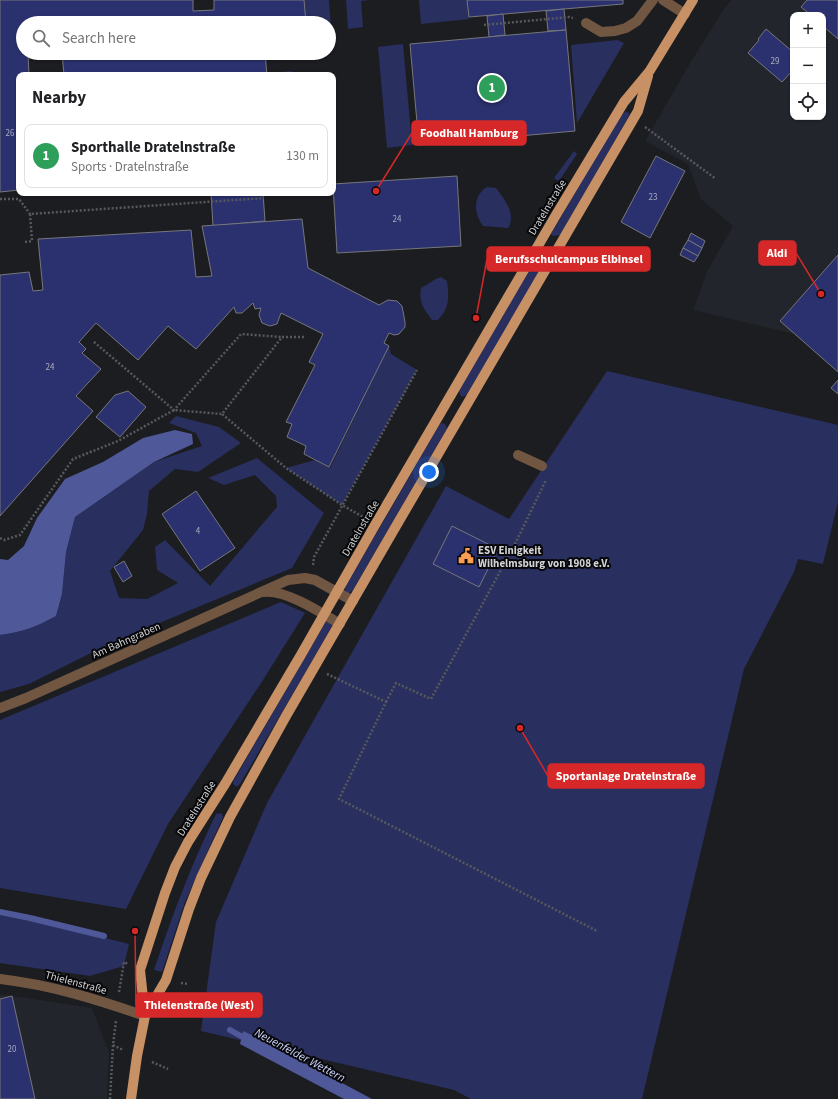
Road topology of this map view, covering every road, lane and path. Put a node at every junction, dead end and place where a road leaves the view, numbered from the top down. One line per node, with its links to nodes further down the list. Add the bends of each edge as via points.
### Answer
1 (653, 0): 5 (street, via 637,21 626,28 601,32)
2 (663, 0): 4 (street)
3 (693, 0): 4 (main road, Dratelnstraße)
4 (685, 14): 7 (main road, Dratelnstraße)
5 (586, 23): 6 (path, via 569,17)
6 (484, 25)
7 (649, 72): 8 (main road, Dratelnstraße); 23 (main road, Dratelnstraße, via 616,115)
8 (634, 118): 9 (path); 28 (main road, Dratelnstraße)
9 (716, 179)
10 (264, 198): 12 (path)
11 (0, 199): 12 (path, via 19,199)
12 (30, 214): 13 (path, via 32,241)
13 (25, 242)
14 (282, 337): 15 (path); 18 (path, via 241,334); 19 (path)
15 (304, 337)
16 (94, 342): 18 (path)
17 (417, 370): 22 (path)
18 (174, 410): 19 (path); 24 (path, via 118,441 73,459 20,535 4,540)
19 (222, 414): 22 (path, via 286,468)
20 (518, 455): 21 (street)
21 (542, 466): 32 (path, via 550,470 516,542 431,699 396,683)
22 (342, 506): 23 (path); 25 (path, via 314,557)
23 (375, 525): 27 (main road, Dratelnstraße)
24 (0, 538)
25 (311, 579): 26 (street, Am Bahngraben, via 288,580); 27 (street, Am Bahngraben)
26 (262, 592): 29 (street, Am Bahngraben, via 283,594); 33 (street, Am Bahngraben)
27 (337, 592): 28 (street, Am Bahngraben); 29 (main road, Dratelnstraße)
28 (353, 601): 30 (main road, Dratelnstraße)
29 (324, 614): 30 (street, Am Bahngraben); 36 (main road, Dratelnstraße, via 175,867 140,970)
30 (340, 624): 31 (main road, Dratelnstraße)
31 (314, 668): 32 (path); 36 (main road, Dratelnstraße, via 213,851 189,909 166,980)
32 (386, 702): 34 (path, via 339,799)
33 (0, 708)
34 (597, 931)
35 (0, 979): 36 (street, Thielenstraße, via 95,998)
36 (145, 1016): 39 (main road, Dratelnstraße, via 136,1056)
37 (113, 1045): 38 (path)
38 (110, 1099)
39 (131, 1099)

